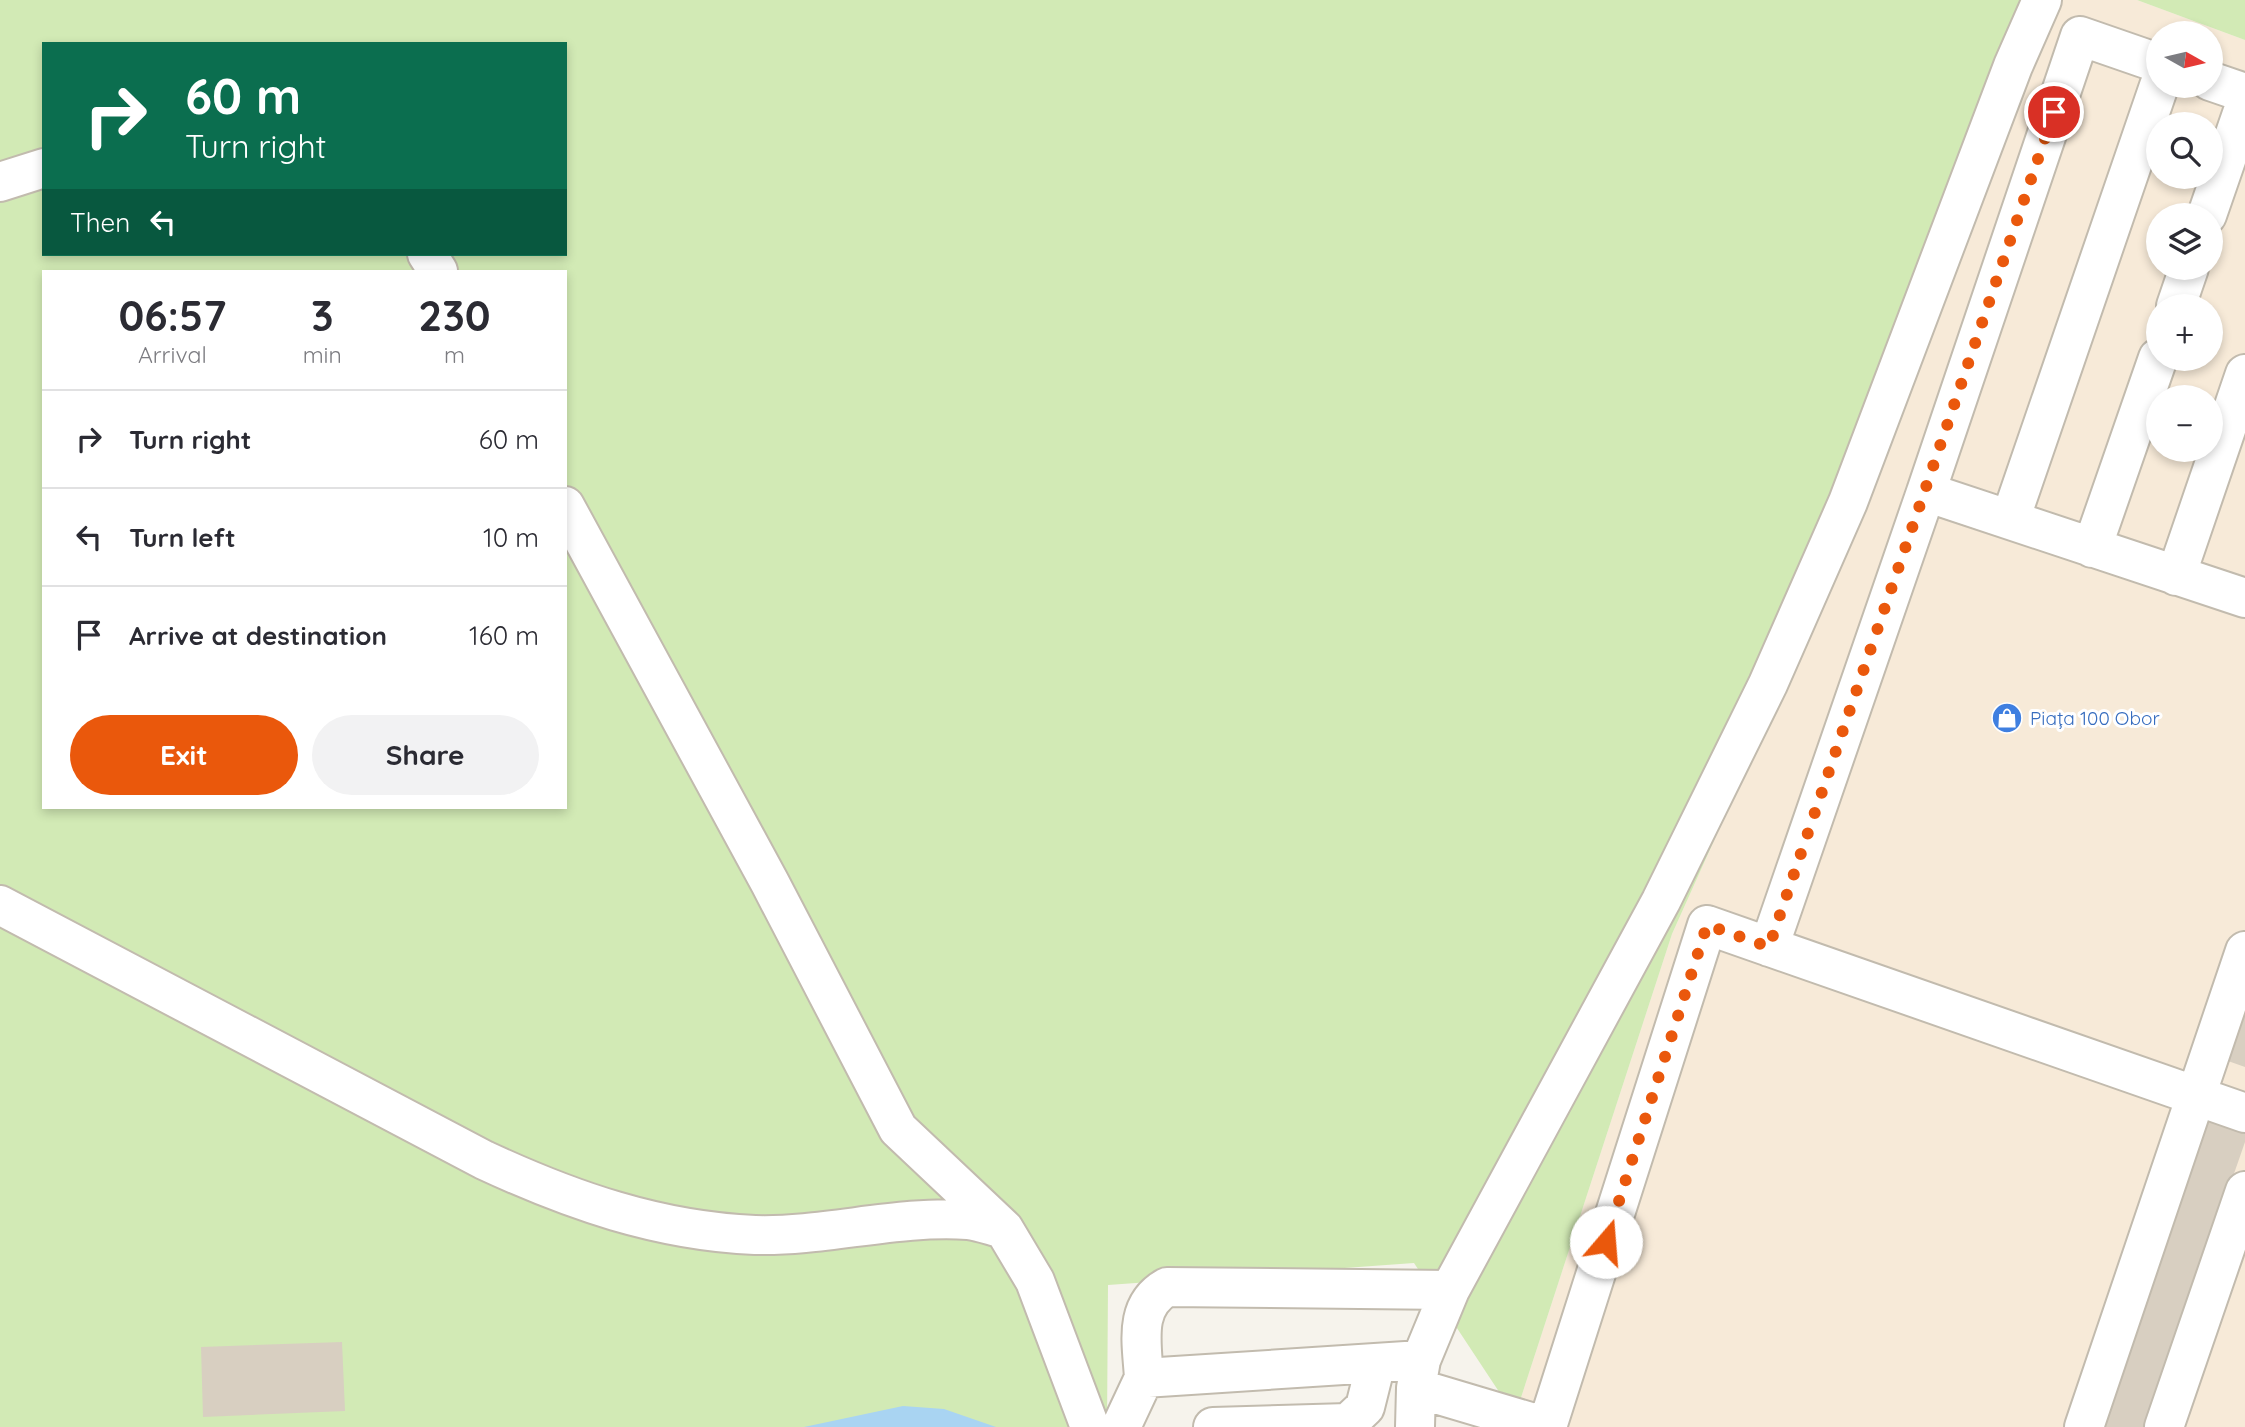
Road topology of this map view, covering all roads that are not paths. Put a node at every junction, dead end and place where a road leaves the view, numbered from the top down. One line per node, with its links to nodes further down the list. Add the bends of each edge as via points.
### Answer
1 (2042, 0): 25 (street, via 1848,502 1768,684 1661,901)
2 (2146, 59): 12 (street, via 2080,36)
3 (2223, 85): 4 (street)
4 (2245, 93)
5 (2155, 98): 14 (street)
6 (2245, 105): 9 (street)
7 (42, 168): 8 (street)
8 (0, 182)
9 (2211, 203)
10 (2153, 371): 15 (street)
11 (2245, 374): 16 (street)
12 (1926, 492): 14 (street); 19 (street)
13 (567, 510): 24 (street, via 898,1129)
14 (2010, 520): 15 (street)
15 (2092, 548): 16 (street)
16 (2176, 576): 17 (street)
17 (2245, 598)
18 (0, 905): 24 (street, via 484,1160 611,1212 686,1228 756,1235 969,1220)
19 (1769, 947): 21 (street); 33 (street, via 1707,925)
20 (2245, 951): 21 (street)
21 (2196, 1097): 22 (street); 34 (street)
22 (2245, 1113)
23 (2245, 1191): 35 (street)
24 (1004, 1229): 29 (street, via 1035,1281)
25 (1450, 1290): 27 (street); 28 (street, via 1167,1287 1147,1303 1142,1321)
26 (1376, 1363): 27 (street); 28 (street); 31 (street, via 1364,1407 1348,1423)
27 (1419, 1374): 32 (street); 33 (street)
28 (1144, 1378): 30 (street)
29 (1090, 1427)
30 (1121, 1427)
31 (1213, 1427)
32 (1415, 1427)
33 (1547, 1427)
34 (2084, 1427)
35 (2164, 1427)

